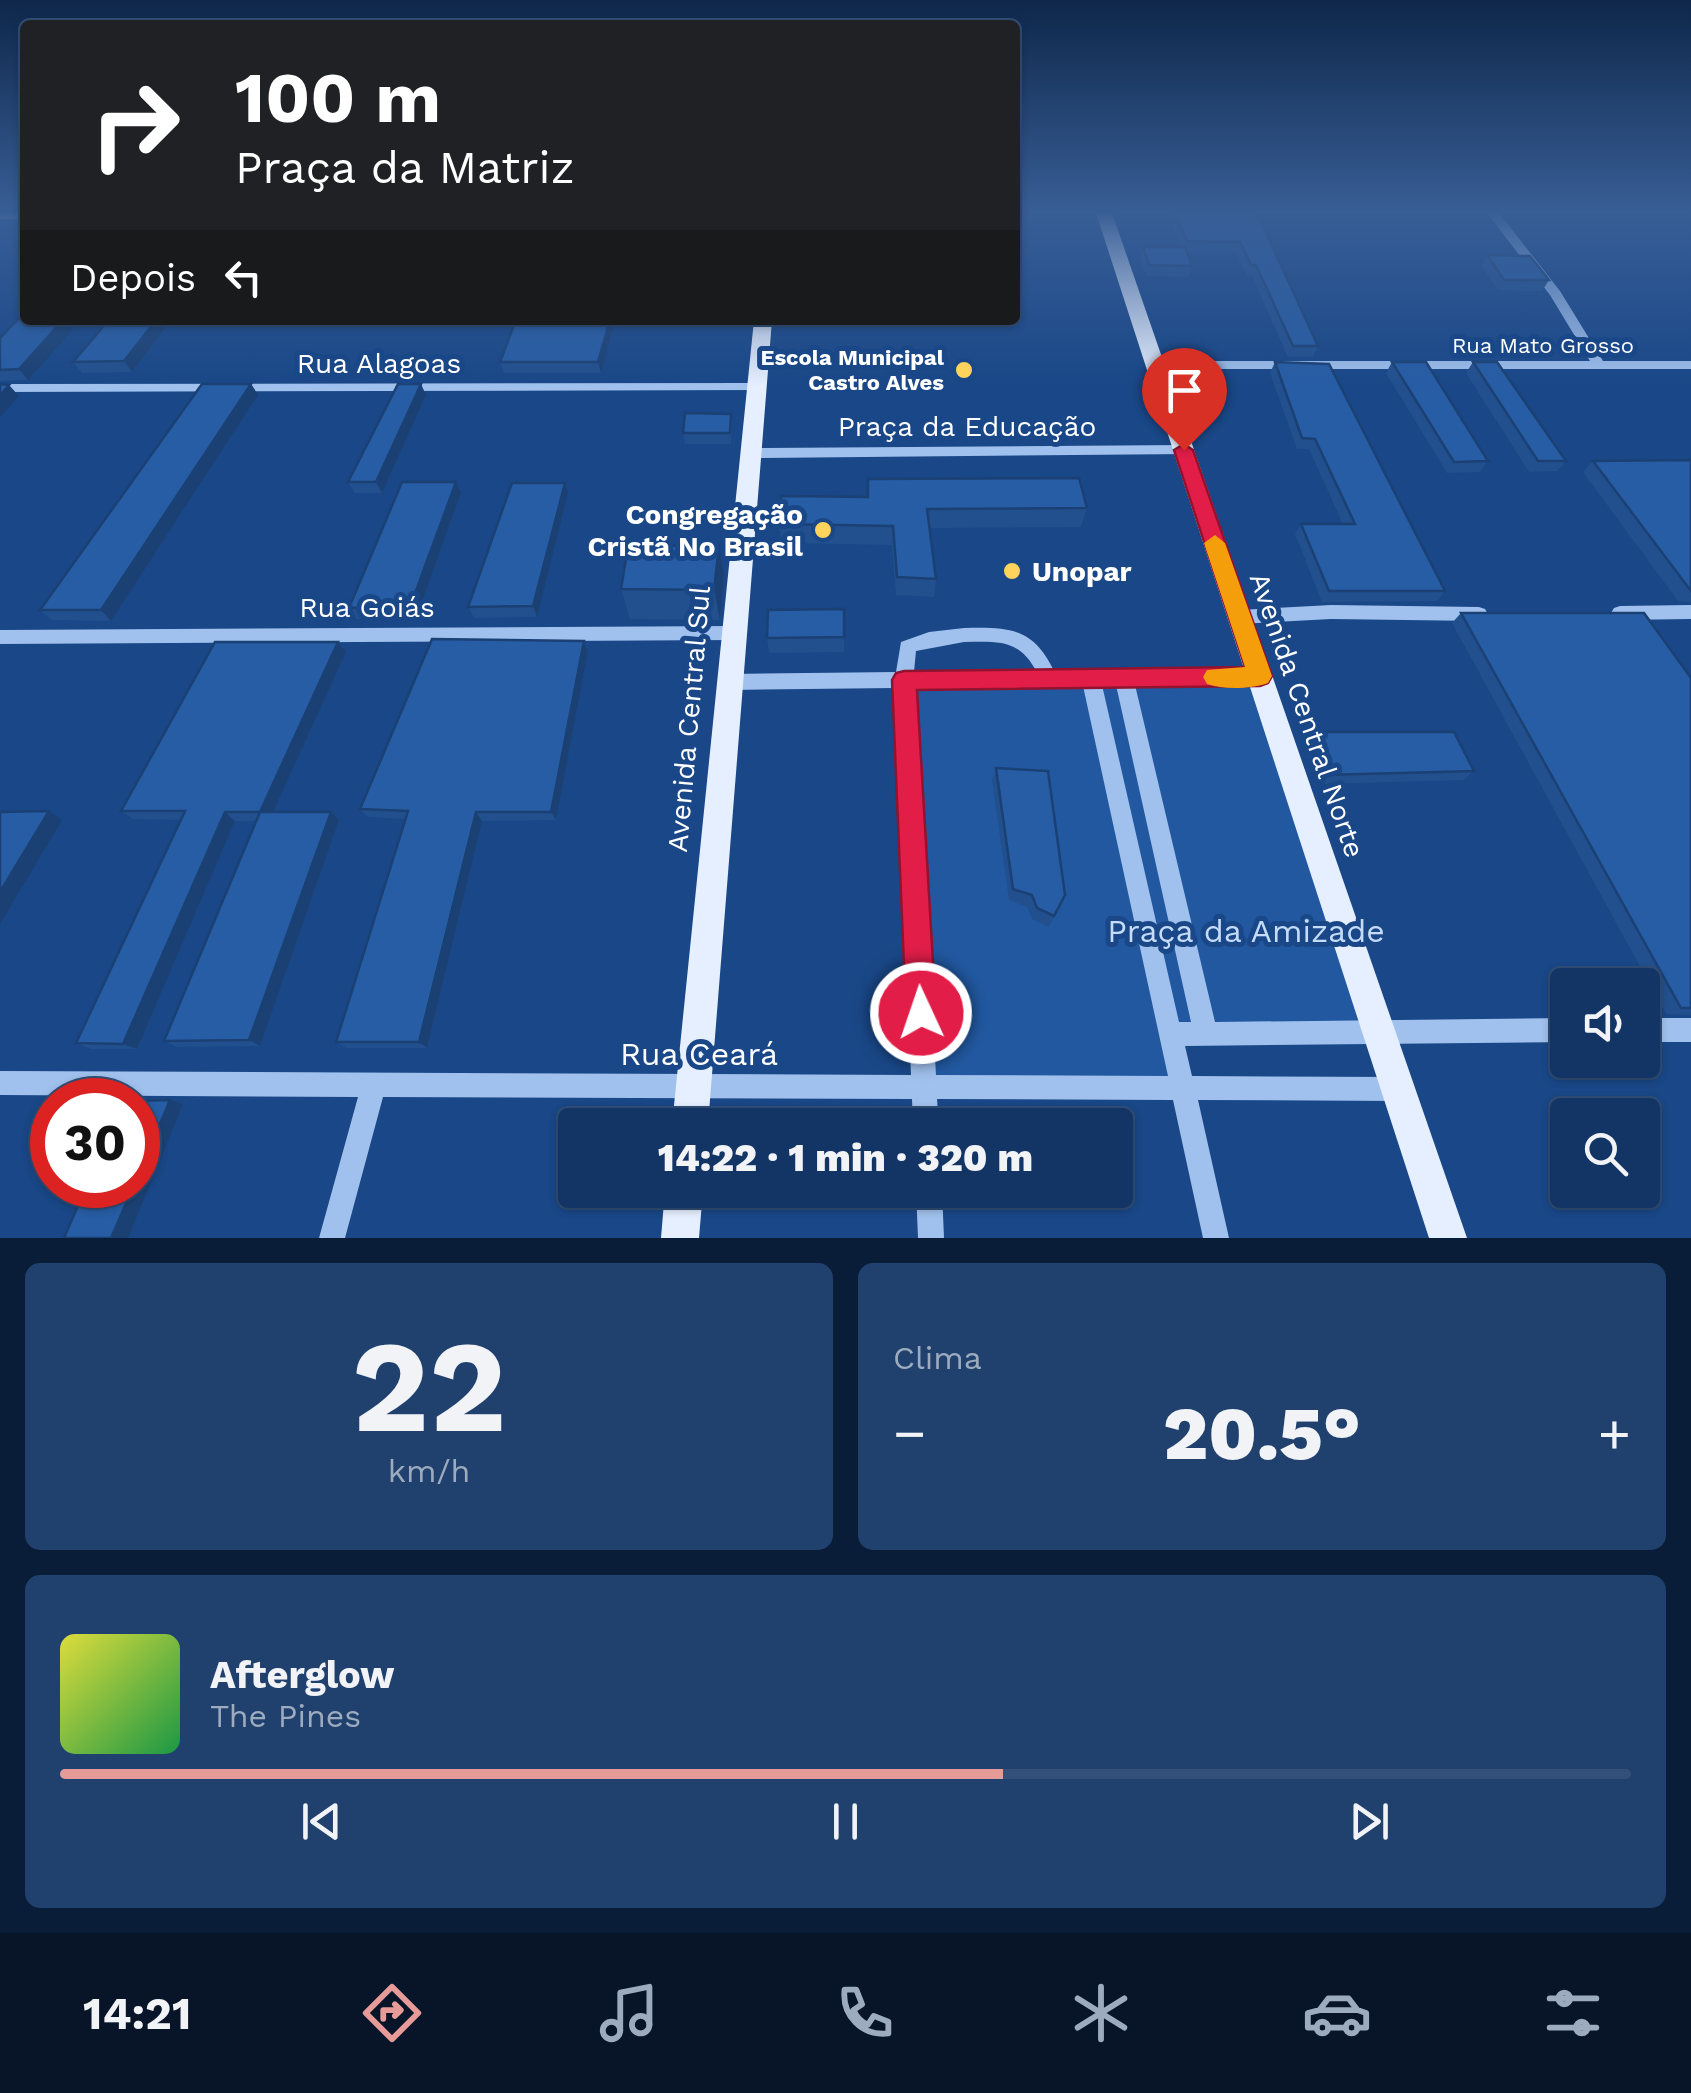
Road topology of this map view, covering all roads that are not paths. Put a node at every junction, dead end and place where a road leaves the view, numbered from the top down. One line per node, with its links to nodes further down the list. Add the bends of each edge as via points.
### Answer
1 (1123, 271): 5 (main road, Avenida Central Norte)
2 (1538, 271): 4 (street)
3 (762, 325): 7 (main road, Avenida Central Sul)
4 (1599, 364): 5 (street, Rua Mato Grosso); 6 (street, Rua Mato Grosso)
5 (1155, 365): 9 (main road, Avenida Central Norte)
6 (1691, 365)
7 (757, 387): 8 (street, Rua Alagoas); 11 (main road, Avenida Central Sul)
8 (0, 388)
9 (1184, 450): 10 (street, Praça da Educação); 18 (main road, Avenida Central Norte)
10 (1050, 451): 12 (street, Praça da Educação); 13 (street)
11 (751, 452): 12 (street, Praça da Educação); 19 (main road, Avenida Central Sul)
12 (844, 452): 14 (street)
13 (1054, 468)
14 (843, 471)
15 (1691, 612): 16 (street)
16 (1606, 613)
17 (1496, 614): 18 (street)
18 (1239, 616): 21 (main road, Avenida Central Norte)
19 (735, 633): 20 (street, Rua Goiás); 26 (main road, Avenida Central Sul)
20 (0, 637)
21 (1260, 676): 22 (street); 27 (main road, Avenida Central Norte)
22 (1124, 678): 24 (street); 32 (street)
23 (1048, 679): 24 (street); 25 (street); 25 (street, via 1034,652 1001,636 912,643 906,647)
24 (1092, 679): 31 (street)
25 (904, 680): 26 (street); 36 (street)
26 (730, 682): 35 (main road, Avenida Central Sul)
27 (1380, 1030): 28 (street); 32 (street); 38 (main road, Avenida Central Norte)
28 (1550, 1030)
29 (1660, 1030): 30 (street)
30 (1691, 1030)
31 (1170, 1034): 32 (street); 37 (street)
32 (1206, 1034)
33 (0, 1083): 34 (street, Rua Ceará)
34 (374, 1084): 35 (street, Rua Ceará); 43 (street)
35 (694, 1086): 36 (street, Rua Ceará); 39 (main road, Avenida Central Sul)
36 (924, 1087): 37 (street, Rua Ceará); 40 (street)
37 (1183, 1088): 38 (street, Rua Ceará); 46 (street)
38 (1398, 1089): 47 (main road, Avenida Central Norte)
39 (692, 1108)
40 (925, 1108)
41 (682, 1208): 44 (main road)
42 (930, 1208): 45 (street)
43 (332, 1238)
44 (680, 1238)
45 (931, 1238)
46 (1216, 1238)
47 (1448, 1238)

